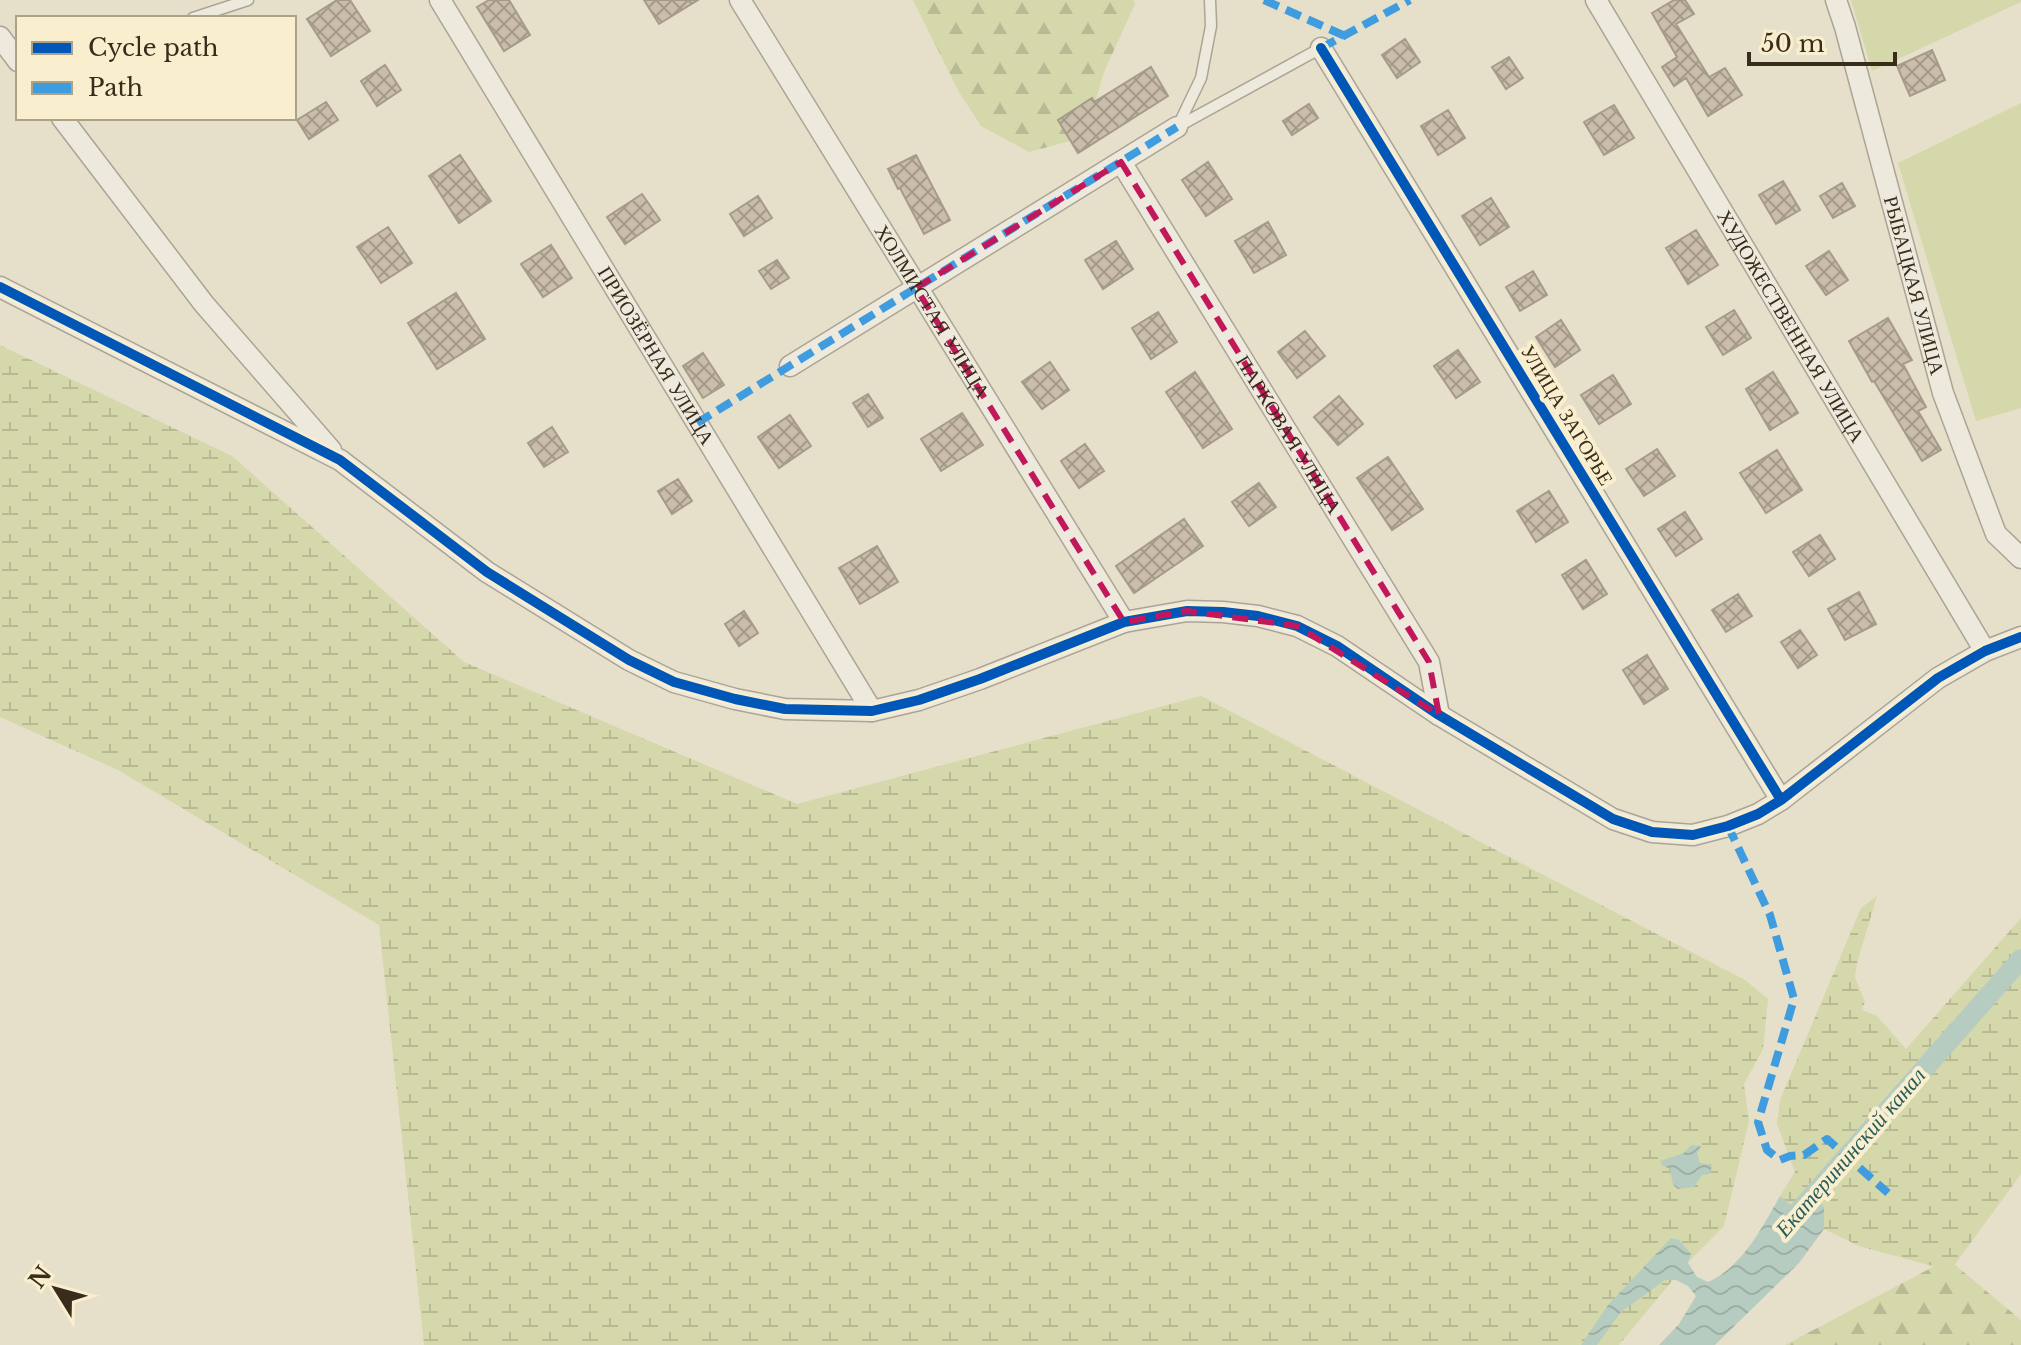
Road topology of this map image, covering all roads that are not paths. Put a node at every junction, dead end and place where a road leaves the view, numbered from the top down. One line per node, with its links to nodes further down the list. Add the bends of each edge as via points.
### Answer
1 (248, 0): 7 (lane)
2 (440, 0): 22 (street, ПРИОЗЁРНАЯ УЛИЦА)
3 (740, 0): 15 (street, ХОЛМИСТАЯ УЛИЦА)
4 (1210, 0): 12 (lane, via 1201,78)
5 (1596, 0): 21 (street, ХУДОЖЕСТВЕННАЯ УЛИЦА)
6 (1836, 0): 18 (street, РЫБАЦКАЯ УЛИЦА, via 1943,393 1996,534)
7 (199, 16)
8 (0, 37): 10 (street)
9 (1321, 48): 12 (lane); 24 (street, УЛИЦА ЗАГОРЬЕ)
10 (16, 58)
11 (64, 120): 17 (street, via 204,304)
12 (1177, 127): 13 (street)
13 (1121, 162): 15 (street); 23 (street, ПАРКОВАЯ УЛИЦА, via 1429,662)
14 (0, 287): 17 (street)
15 (916, 288): 16 (street); 19 (street, ХОЛМИСТАЯ УЛИЦА)
16 (790, 366)
17 (340, 460): 22 (street, via 487,572 640,666 674,682 785,709)
18 (2021, 558)
19 (1124, 622): 22 (street, via 980,679); 23 (street, via 1187,611 1258,616 1297,626 1337,646)
20 (2021, 637): 21 (street)
21 (1985, 651): 24 (street, via 1938,678)
22 (872, 711)
23 (1439, 715): 24 (street, via 1613,819 1652,832 1693,835 1728,826)
24 (1781, 800)

